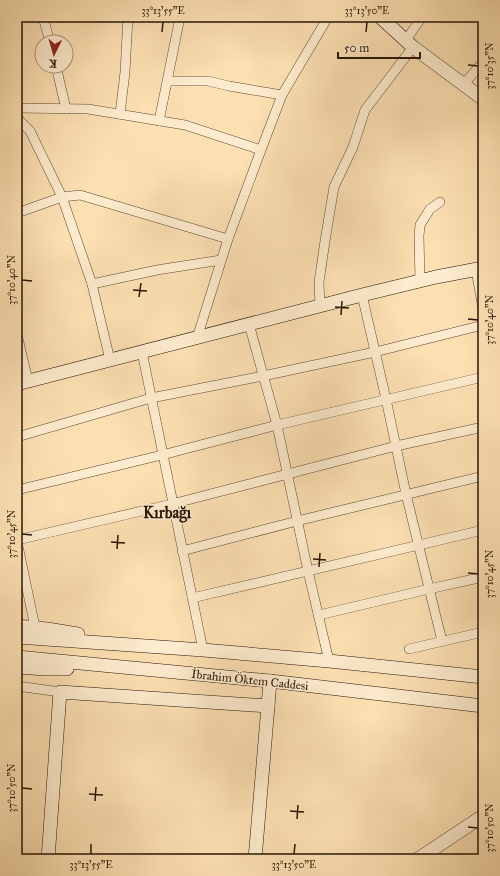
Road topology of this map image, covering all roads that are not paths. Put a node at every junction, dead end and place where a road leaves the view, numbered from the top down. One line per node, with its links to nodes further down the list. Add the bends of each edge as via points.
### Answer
1 (43, 17): 7 (street)
2 (128, 17): 17 (street)
3 (180, 17): 11 (street)
4 (328, 17): 13 (street)
5 (380, 17): 8 (street)
6 (422, 17): 8 (street)
7 (48, 34)
8 (409, 44): 12 (street); 30 (street, via 365,110 353,147 334,187 319,282)
9 (483, 62): 12 (street)
10 (58, 74): 16 (street)
11 (168, 81): 13 (street, via 208,81); 19 (street)
12 (464, 84): 14 (street)
13 (282, 95): 20 (street)
14 (483, 99)
15 (17, 108): 16 (street)
16 (66, 109): 17 (street, via 88,109)
17 (120, 114): 19 (street)
18 (17, 118): 21 (street, via 30,131)
19 (160, 121): 20 (street, via 185,125)
20 (260, 150): 24 (street)
21 (62, 197): 23 (street); 24 (street, via 80,195); 28 (street)
22 (440, 202): 27 (street, via 430,209 420,225)
23 (17, 213)
24 (228, 239): 25 (street)
25 (221, 260): 28 (street); 35 (street)
26 (479, 269): 27 (street); 31 (street)
27 (420, 281): 29 (street)
28 (92, 284): 38 (street)
29 (362, 295): 30 (street); 37 (street)
30 (320, 306): 32 (street)
31 (483, 309)
32 (249, 324): 35 (street); 39 (street)
33 (483, 325): 37 (street)
34 (17, 334): 41 (street)
35 (197, 338): 36 (street)
36 (142, 352): 38 (street); 42 (street)
37 (375, 352): 39 (street); 43 (street)
38 (110, 360): 41 (street)
39 (263, 376): 42 (street); 44 (street)
40 (483, 377): 43 (street)
41 (22, 383)
42 (151, 398): 46 (street); 48 (street)
43 (386, 399): 44 (street); 47 (street)
44 (277, 425): 48 (street); 49 (street)
45 (483, 427): 47 (street)
46 (17, 436)
47 (396, 446): 49 (street); 52 (street)
48 (162, 455): 51 (street); 53 (street)
49 (287, 475): 53 (street); 54 (street)
50 (483, 476): 52 (street)
51 (17, 490)
52 (406, 494): 54 (street); 57 (street)
53 (172, 504): 56 (street); 58 (street)
54 (297, 521): 58 (street); 59 (street)
55 (483, 530): 57 (street)
56 (17, 541): 65 (street)
57 (418, 544): 59 (street); 61 (street)
58 (182, 551): 62 (street)
59 (308, 571): 62 (street); 63 (street)
60 (483, 577): 61 (street)
61 (429, 589): 63 (street); 68 (street)
62 (192, 598): 71 (street)
63 (319, 615): 73 (street)
64 (17, 626): 65 (street)
65 (35, 627): 69 (street)
66 (483, 632): 68 (street)
67 (17, 637): 69 (street, İbrahim Öktem Caddesi)
68 (442, 641): 70 (street)
69 (145, 647): 71 (street, İbrahim Öktem Caddesi)
70 (409, 649)
71 (203, 650): 73 (street, İbrahim Öktem Caddesi)
72 (17, 657): 75 (street, İbrahim Öktem Caddesi)
73 (330, 661): 76 (street, İbrahim Öktem Caddesi)
74 (17, 667): 75 (street)
75 (136, 668): 77 (street, İbrahim Öktem Caddesi)
76 (483, 677)
77 (270, 681): 80 (street); 81 (street, İbrahim Öktem Caddesi)
78 (17, 686): 79 (street)
79 (60, 692): 80 (street); 83 (street)
80 (268, 706): 84 (street)
81 (483, 706)
82 (483, 816): 85 (street)
83 (48, 859)
84 (255, 859)
85 (418, 859)

